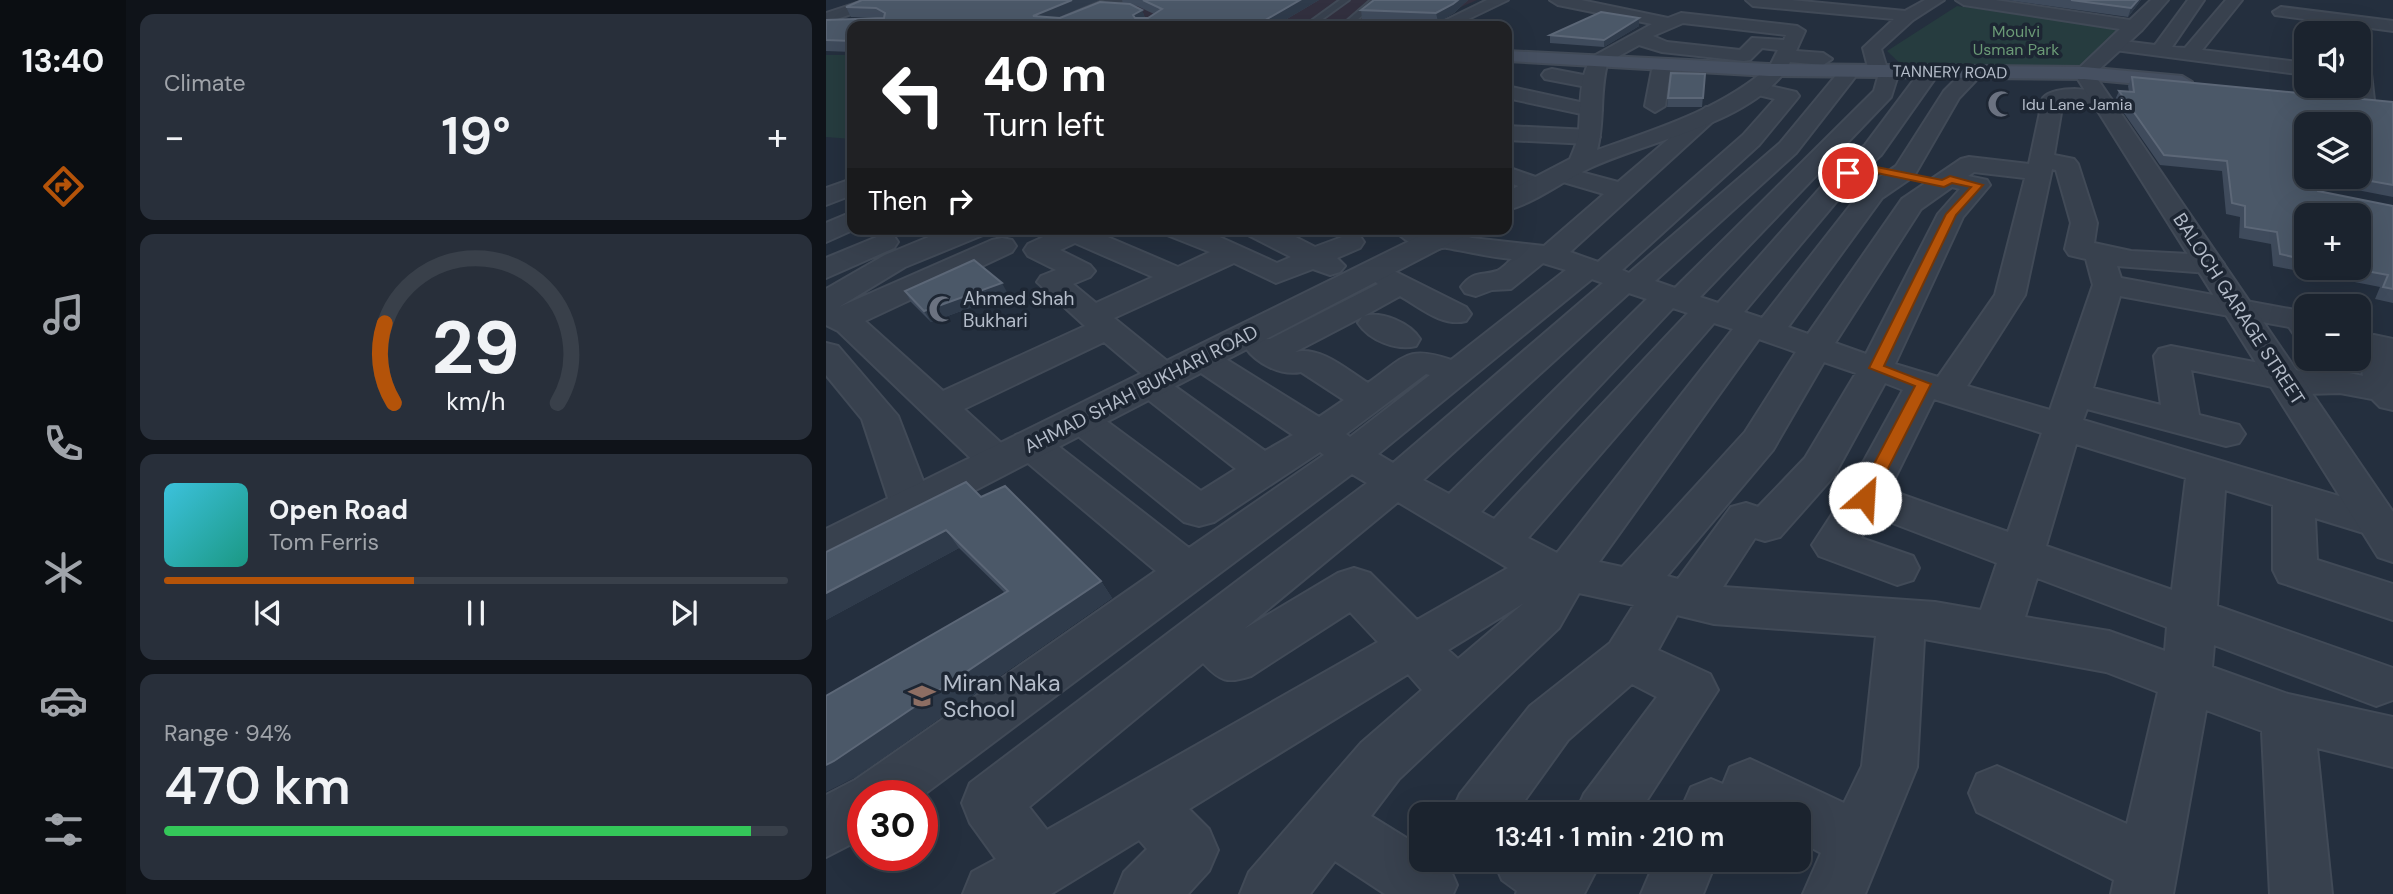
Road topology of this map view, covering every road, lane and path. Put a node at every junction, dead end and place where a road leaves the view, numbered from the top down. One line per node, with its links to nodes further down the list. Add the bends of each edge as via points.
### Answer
1 (882, 0): 23 (street)
2 (1345, 0): 21 (lane)
3 (1500, 0): 27 (street)
4 (1559, 0): 17 (street)
5 (1640, 0): 17 (street)
6 (1936, 0): 20 (street)
7 (1964, 0): 34 (street)
8 (2160, 0): 34 (street)
9 (2196, 0): 14 (street); 45 (street)
10 (2335, 0): 29 (street)
11 (2356, 0): 30 (street)
12 (1736, 1): 15 (street)
13 (1374, 2): 22 (lane)
14 (2231, 3): 18 (street); 47 (street)
15 (1774, 4): 20 (street); 33 (street)
16 (1123, 5): 24 (street, via 1100,7)
17 (1609, 10): 31 (street)
18 (2274, 12): 19 (street)
19 (2308, 15)
20 (1909, 16): 42 (street)
21 (1319, 18): 22 (lane); 25 (lane)
22 (1353, 19): 26 (lane)
23 (826, 21): 32 (main road)
24 (1062, 21)
25 (1315, 21)
26 (1351, 21)
27 (1453, 21)
28 (1711, 21): 31 (street, via 1681,18); 33 (street); 46 (street)
29 (2333, 21)
30 (2358, 21)
31 (1669, 23): 39 (street)
32 (847, 24)
33 (1749, 26): 48 (street)
34 (2136, 26): 44 (street)
35 (2390, 26): 36 (street)
36 (2371, 27)
37 (826, 29): 38 (main road)
38 (847, 30)
39 (1641, 36): 46 (street, via 1662,47); 64 (street)
40 (1854, 36): 42 (street)
41 (2236, 39): 50 (street)
42 (1881, 40): 54 (street, via 1872,48)
43 (1719, 43): 46 (street)
44 (2115, 45): 45 (street); 59 (street)
45 (2160, 51): 47 (street)
46 (1690, 52): 48 (main road, TANNERY ROAD); 48 (street, via 1744,56 1758,42); 64 (main road, TANNERY ROAD)
47 (2189, 55): 50 (street)
48 (1784, 57): 49 (street); 53 (main road, TANNERY ROAD); 54 (main road, TANNERY ROAD); 55 (main road, TANNERY ROAD); 66 (street); 66 (street, via 1789,96)
49 (1823, 59)
50 (2224, 59): 52 (street, via 2260,57)
51 (1512, 60): 58 (street); 64 (main road, TANNERY ROAD)
52 (2294, 63)
53 (1661, 70): 63 (street); 64 (main road, TANNERY ROAD)
54 (1883, 74): 55 (main road, TANNERY ROAD); 56 (main road, TANNERY ROAD); 59 (main road, TANNERY ROAD); 70 (street, via 1884,93)
55 (1845, 77): 68 (street)
56 (1926, 77): 57 (main road, TANNERY ROAD); 71 (street)
57 (1969, 78): 59 (main road, TANNERY ROAD); 73 (street, via 1951,95)
58 (1512, 84): 64 (street); 64 (street, via 1550,83)
59 (2091, 84): 60 (main road, TANNERY ROAD); 76 (street, via 2053,98); 106 (street, BALOCH GARAGE STREET)
60 (2204, 87)
61 (2341, 98): 62 (main road)
62 (2338, 99)
63 (1655, 106)
64 (1586, 114): 65 (street); 66 (street, via 1651,139); 67 (street); 69 (street); 79 (street); 82 (street)
65 (1512, 119)
66 (1721, 128): 82 (street); 111 (street)
67 (1512, 132)
68 (1790, 145): 70 (street); 111 (street)
69 (1512, 153)
70 (1826, 153): 87 (street)
71 (1856, 166): 73 (street); 88 (street)
72 (826, 173): 74 (street)
73 (1900, 175): 77 (street); 111 (street, via 1873,193)
74 (847, 176)
75 (1512, 176): 79 (street)
76 (2038, 176): 77 (street, via 1969,164); 102 (street, via 2066,164 2084,223 2078,249); 136 (street, via 2010,295 1982,341)
77 (1957, 183): 124 (street, via 1911,204); 129 (street, via 1951,214)
78 (847, 186): 81 (street)
79 (1538, 186): 84 (street)
80 (847, 187): 83 (street)
81 (826, 190)
82 (1622, 191): 111 (street)
83 (826, 197)
84 (1512, 199)
85 (826, 205): 86 (street)
86 (847, 208)
87 (1767, 212): 88 (street); 111 (street)
88 (1805, 222): 111 (street)
89 (847, 223): 90 (street)
90 (826, 234)
91 (898, 235): 107 (street)
92 (957, 235): 114 (street, via 895,261)
93 (972, 235): 99 (street)
94 (1062, 235): 100 (street)
95 (1078, 235): 103 (street)
96 (1193, 235): 101 (street)
97 (1270, 235): 104 (street)
98 (1340, 236): 104 (street); 105 (street)
99 (1002, 247): 100 (street); 114 (street)
100 (1038, 250): 108 (street)
101 (1234, 251): 104 (street, via 1276,274); 109 (street)
102 (2099, 253): 106 (street, via 2131,260); 112 (street)
103 (1121, 254): 108 (street); 109 (street)
104 (1314, 258): 105 (street)
105 (1409, 259): 111 (street, via 1469,246); 115 (street); 118 (street); 122 (street, AHMAD SHAH BUKHARI ROAD)
106 (2209, 264): 113 (street, BALOCH GARAGE STREET)
107 (826, 269)
108 (1080, 271): 117 (street, via 1052,282)
109 (1177, 277): 117 (street)
110 (1476, 287): 111 (street, via 1489,279 1500,284)
111 (1653, 291): 120 (street); 123 (street); 124 (street); 127 (street); 130 (street); 134 (street)
112 (2105, 294): 113 (street); 119 (street, via 2171,319); 140 (street)
113 (2239, 310): 116 (street); 135 (street, BALOCH GARAGE STREET)
114 (831, 312): 139 (street)
115 (1455, 314)
116 (2294, 319)
117 (1100, 322): 133 (street); 139 (street)
118 (1374, 323): 121 (street); 128 (street)
119 (2169, 326)
120 (1570, 328): 123 (street); 148 (street)
121 (1404, 339)
122 (1259, 344): 128 (street, via 1290,364); 133 (street, AHMAD SHAH BUKHARI ROAD)
123 (1620, 344): 153 (street)
124 (1816, 347): 129 (street); 161 (street)
125 (2393, 349): 137 (street, via 2374,345)
126 (826, 353): 151 (street, via 880,416)
127 (1667, 355): 130 (street); 155 (street)
128 (1306, 360): 138 (street)
129 (1876, 368): 136 (street); 161 (street, via 1820,467 1765,526 1746,519)
130 (1719, 371): 158 (street)
131 (2330, 371): 135 (street, via 2306,383)
132 (2334, 371): 137 (street)
133 (1172, 373): 141 (street, AHMAD SHAH BUKHARI ROAD); 143 (street); 146 (street)
134 (1456, 373): 138 (street, via 1422,362); 143 (street)
135 (2284, 378): 142 (street, via 2171,356); 154 (street, BALOCH GARAGE STREET)
136 (1934, 388): 140 (street); 149 (street)
137 (2388, 395)
138 (1369, 400): 143 (street)
139 (939, 407): 144 (street)
140 (2067, 410): 142 (street); 145 (street); 157 (street)
141 (1080, 419): 144 (street, AHMAD SHAH BUKHARI ROAD); 147 (street)
142 (2182, 422): 145 (street)
143 (1336, 445): 146 (street); 148 (street); 159 (street)
144 (1014, 452): 151 (street, AHMAD SHAH BUKHARI ROAD); 152 (street)
145 (2216, 453): 150 (street); 163 (street)
146 (1264, 470): 147 (street, via 1199,511)
147 (1161, 482): 152 (street)
148 (1396, 482): 153 (street); 165 (street)
149 (1865, 498): 157 (street); 160 (street, via 1834,545)
150 (2294, 498): 154 (street); 162 (street, via 2295,570)
151 (911, 505): 156 (street, AHMAD SHAH BUKHARI ROAD)
152 (1113, 512): 159 (street)
153 (1453, 515): 155 (street)
154 (2388, 532)
155 (1499, 542): 158 (street)
156 (826, 548)
157 (2021, 555): 163 (street); 164 (street)
158 (1556, 570): 161 (street); 166 (street); 170 (street, via 1542,615)
159 (1189, 573): 173 (street)
160 (1899, 593): 161 (street, via 1714,605); 164 (street); 184 (street, via 1889,767)
161 (1662, 594): 167 (street)
162 (2393, 602)
163 (2192, 617): 168 (street); 169 (street)
164 (1997, 632): 168 (street, via 2109,652)
165 (1204, 634): 166 (street, via 1233,661 1354,586); 188 (street, via 990,803)
166 (1413, 646): 170 (street); 179 (street)
167 (1628, 658): 175 (street, via 1549,723); 176 (street, via 1692,690)
168 (2186, 681): 171 (street); 186 (street)
169 (2376, 684)
170 (1457, 692): 182 (street, via 1380,761)
171 (2288, 717): 172 (street); 193 (street)
172 (2393, 741)
173 (899, 780)
174 (1997, 793): 186 (street)
175 (1489, 802)
176 (1613, 802)
177 (1744, 802): 178 (street, via 1750,786)
178 (1782, 802)
179 (1145, 805): 188 (street); 189 (street, via 1188,850)
180 (847, 815): 183 (street)
181 (1811, 816): 184 (street)
182 (1329, 822): 187 (street); 190 (street)
183 (826, 828)
184 (1858, 840): 192 (street)
185 (1681, 872): 191 (street)
186 (2145, 879)
187 (1430, 880)
188 (1016, 881)
189 (1146, 894)
190 (1271, 894)
191 (1671, 894)
192 (1834, 894)
193 (2301, 894)

